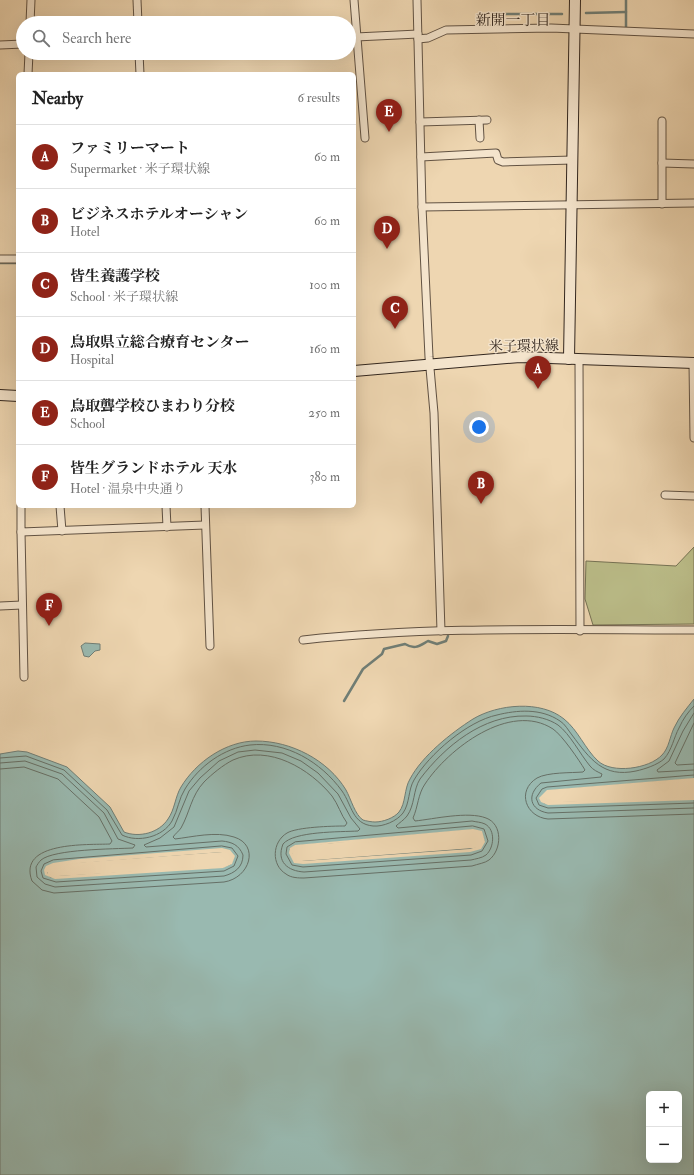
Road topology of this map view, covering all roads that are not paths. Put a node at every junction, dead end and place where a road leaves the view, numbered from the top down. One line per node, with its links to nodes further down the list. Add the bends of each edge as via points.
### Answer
1 (31, 0): 6 (street)
2 (136, 0): 7 (street)
3 (354, 0): 8 (street)
4 (417, 0): 12 (street)
5 (575, 0): 9 (street)
6 (30, 16)
7 (137, 16)
8 (355, 16)
9 (574, 29): 10 (street); 12 (street, via 446,30 428,38); 26 (street)
10 (694, 34)
11 (356, 37): 12 (street); 23 (street)
12 (418, 37): 22 (street)
13 (0, 44): 14 (street)
14 (16, 44)
15 (29, 60): 17 (street)
16 (139, 60): 18 (street)
17 (28, 72)
18 (140, 72)
19 (479, 120): 20 (street); 22 (street); 24 (street)
20 (487, 120)
21 (662, 121): 27 (street)
22 (420, 122): 25 (street)
23 (365, 138)
24 (480, 138)
25 (421, 157): 26 (street, via 496,153 498,160 503,162); 32 (street)
26 (573, 160): 31 (street)
27 (662, 164): 28 (street); 29 (street)
28 (694, 164)
29 (662, 204): 30 (street); 31 (street)
30 (694, 204)
31 (572, 205): 32 (street); 35 (street)
32 (422, 206): 37 (street)
33 (0, 259): 34 (street)
34 (16, 259)
35 (574, 360): 36 (street, 米子環状線); 37 (street, 米子環状線, via 520,357); 56 (street)
36 (694, 363): 41 (street)
37 (431, 364): 38 (street, 米子環状線); 55 (street)
38 (356, 371)
39 (0, 396): 40 (street)
40 (16, 396)
41 (694, 438)
42 (665, 495): 43 (street)
43 (694, 496)
44 (21, 508): 51 (street)
45 (60, 508): 50 (street)
46 (166, 508): 49 (street)
47 (205, 508): 48 (street)
48 (205, 525): 49 (street); 58 (street)
49 (167, 527): 50 (street)
50 (62, 531): 51 (street)
51 (21, 532): 52 (street)
52 (22, 605): 53 (street); 59 (street)
53 (0, 606)
54 (694, 630): 56 (street)
55 (441, 631): 56 (street); 57 (street, via 366,633)
56 (580, 631)
57 (303, 640)
58 (210, 646)
59 (24, 677)

